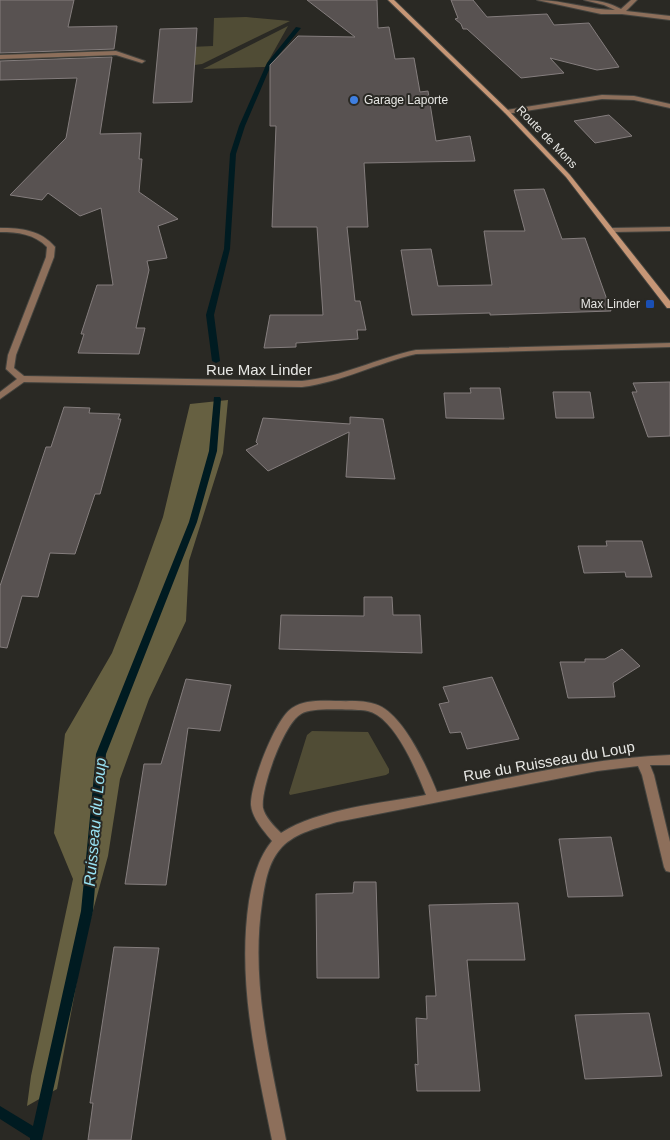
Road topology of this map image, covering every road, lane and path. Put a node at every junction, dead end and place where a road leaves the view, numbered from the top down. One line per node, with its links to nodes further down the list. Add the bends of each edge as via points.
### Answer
1 (391, 0): 10 (main road, Route de Mons)
2 (540, 0): 5 (street, via 601,12)
3 (587, 0): 5 (street)
4 (634, 0): 5 (street)
5 (622, 12): 6 (street)
6 (670, 18)
7 (0, 57): 8 (street, via 116,53)
8 (142, 61)
9 (670, 106): 10 (street, via 634,98 602,96)
10 (507, 112): 12 (main road, Route de Mons, via 568,176)
11 (0, 230): 16 (street, via 31,233 45,239 51,247 12,355 10,369)
12 (613, 230): 13 (street); 14 (main road, Route de Mons)
13 (670, 230)
14 (670, 306)
15 (670, 345): 16 (street, Rue Max Linder, via 416,352 388,359 345,377 302,384)
16 (22, 379): 17 (street)
17 (0, 396)
18 (670, 760): 19 (street, Rue du Ruisseau du Loup)
19 (642, 761): 20 (street, Rue du Ruisseau du Loup, via 597,766); 22 (street)
20 (433, 798): 21 (street, Rue du Ruisseau du Loup, via 337,817 301,828); 21 (street, via 392,720 380,710 364,706 309,707 294,712 283,724 257,794 257,808)
21 (280, 841): 23 (street, Rue du Ruisseau du Loup, via 263,864 254,905 249,955 252,1001)
22 (670, 867)
23 (279, 1140)

